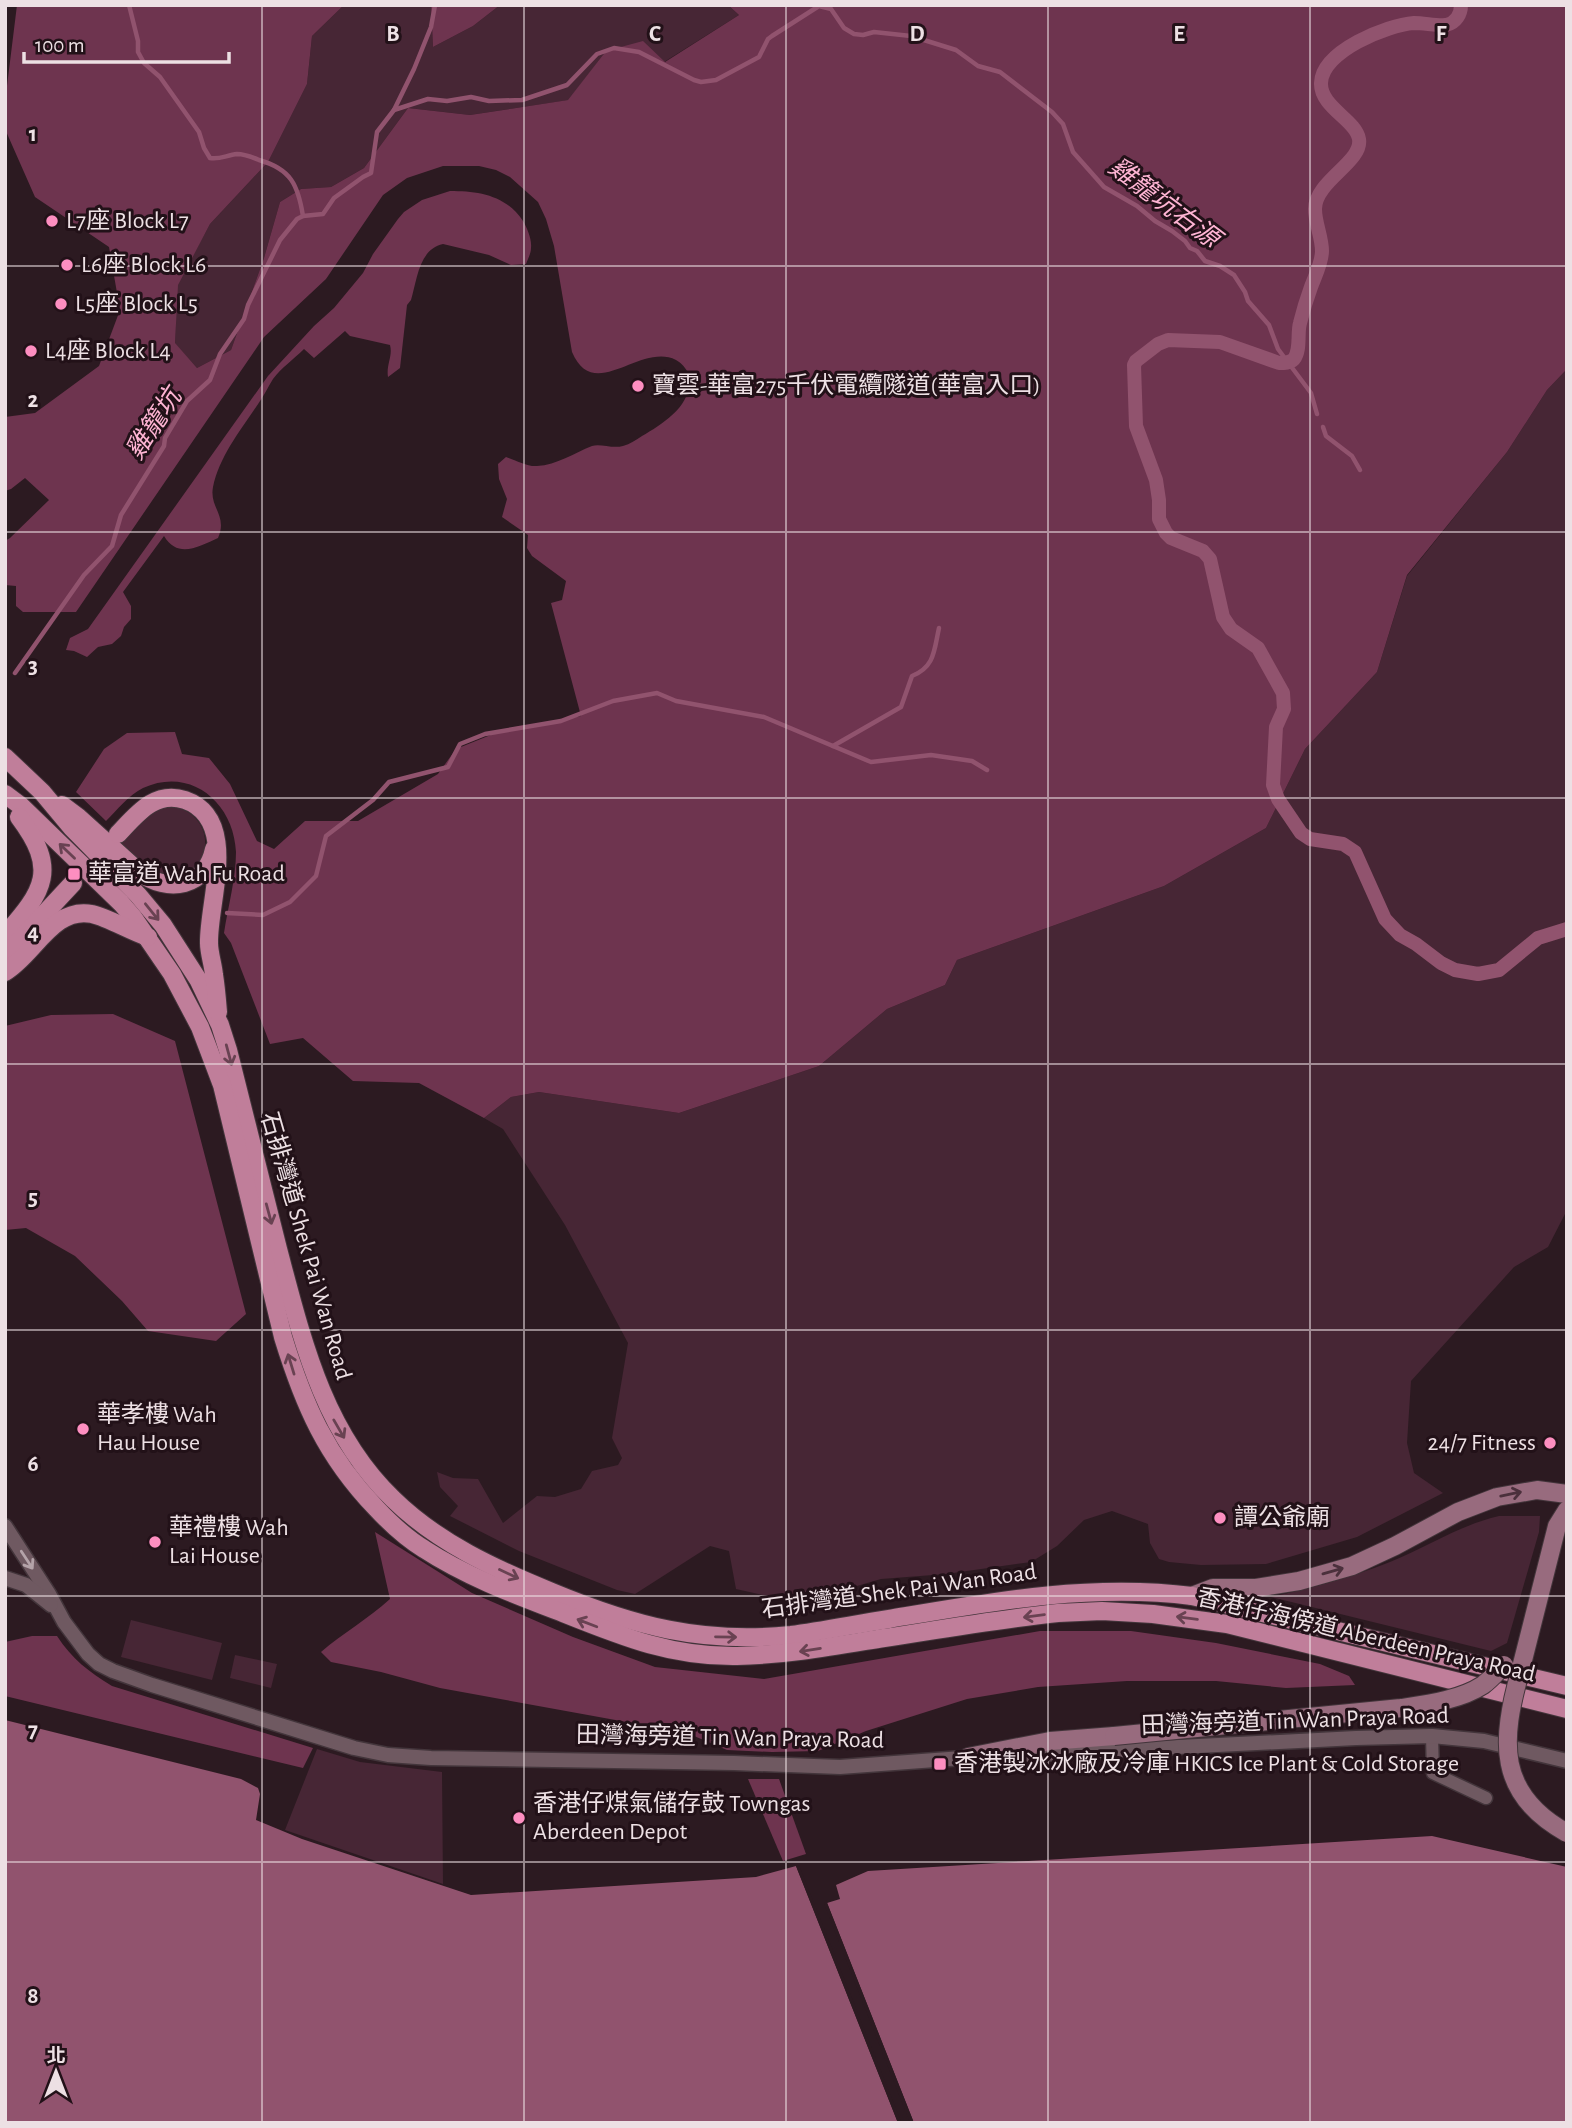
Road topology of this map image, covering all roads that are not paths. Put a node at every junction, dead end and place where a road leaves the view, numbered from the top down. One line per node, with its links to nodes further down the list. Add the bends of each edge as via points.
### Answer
1 (5, 757): 2 (main road, 石排灣道 Shek Pai Wan Road)
2 (42, 792): 5 (main road, via 159,884 186,883 200,874 211,862); 11 (main road, 石排灣道 Shek Pai Wan Road, one-way to 11, via 163,925 199,981)
3 (8, 796): 7 (main road, via 34,836 44,867 38,891); 8 (main road, 石排灣道 Shek Pai Wan Road, one-way to 3, via 121,903)
4 (118, 834): 5 (main road, via 144,807 174,797 202,810)
5 (215, 835): 11 (main road, via 218,858 209,944)
6 (73, 883): 9 (main road)
7 (5, 935)
8 (148, 937): 10 (main road, via 89,914 72,915 54,923 18,965); 18 (main road, 石排灣道 Shek Pai Wan Road, one-way to 8, via 1058,1613 791,1653 681,1653 636,1642 499,1588 423,1549 361,1493 324,1441 308,1408 283,1337 222,1085 192,1012)
9 (5, 956)
10 (5, 972)
11 (220, 1025): 16 (main road, 石排灣道 Shek Pai Wan Road, one-way to 16, via 300,1332 325,1401 379,1486 450,1543 505,1572 602,1612 703,1636 792,1634 1052,1594 1142,1591)
12 (1567, 1494): 16 (main road, 石排灣道 Shek Pai Wan Road, one-way to 12, via 1213,1588 1299,1581 1352,1566 1497,1497 1537,1490)
13 (1567, 1510): 19 (main road, via 1558,1527)
14 (5, 1526): 17 (street, 田灣海旁道 Tin Wan Praya Road, one-way to 17)
15 (5, 1578): 17 (street, 田灣海旁道 Tin Wan Praya Road, via 26,1585)
16 (1192, 1595): 20 (main road, 香港仔海傍道 Aberdeen Praya Road)
17 (57, 1611): 23 (street, 田灣海旁道 Tin Wan Praya Road, via 88,1654 113,1671 317,1737 388,1755 839,1767)
18 (1153, 1614): 21 (main road, 香港仔海傍道 Aberdeen Praya Road, one-way to 18, via 1227,1623)
19 (1529, 1637): 23 (main road, bridge, via 1483,1685 1433,1703 1050,1741); 26 (main road, bridge, via 1508,1721 1513,1773 1525,1798)
20 (1567, 1686)
21 (1567, 1709)
22 (1432, 1735): 23 (street, 田灣海旁道 Tin Wan Praya Road); 24 (street, 田灣海旁道 Tin Wan Praya Road, via 1484,1741); 25 (street, via 1433,1773)
23 (968, 1757)
24 (1567, 1761)
25 (1486, 1798)
26 (1567, 1833)

